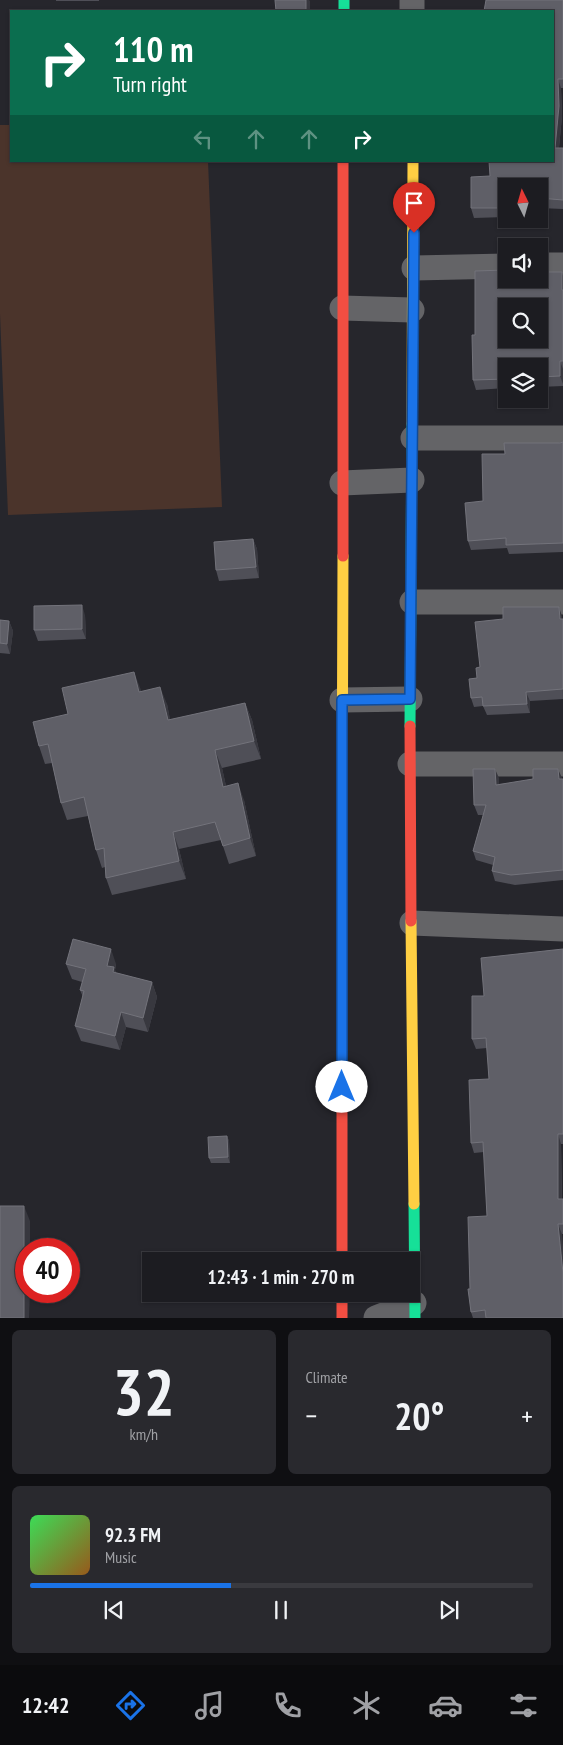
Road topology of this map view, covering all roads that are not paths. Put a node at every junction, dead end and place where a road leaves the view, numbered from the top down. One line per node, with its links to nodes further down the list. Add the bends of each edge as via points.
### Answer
1 (343, 162): 7 (street)
2 (413, 162): 6 (street)
3 (563, 264): 4 (street)
4 (548, 265)
5 (498, 266): 6 (street)
6 (414, 268): 8 (street)
7 (342, 308): 8 (street); 12 (street)
8 (412, 310): 9 (street)
9 (413, 438): 10 (street); 11 (street)
10 (563, 438)
11 (412, 480): 12 (street); 13 (street)
12 (342, 483): 16 (street)
13 (412, 602): 14 (street); 15 (street)
14 (563, 602)
15 (410, 699): 16 (street); 17 (street)
16 (342, 700): 21 (street)
17 (410, 764): 18 (street); 19 (street)
18 (563, 764)
19 (412, 922): 20 (street); 23 (street)
20 (563, 929)
21 (342, 1252)
22 (342, 1302): 24 (street)
23 (414, 1310): 25 (street)
24 (342, 1318)
25 (376, 1318)

